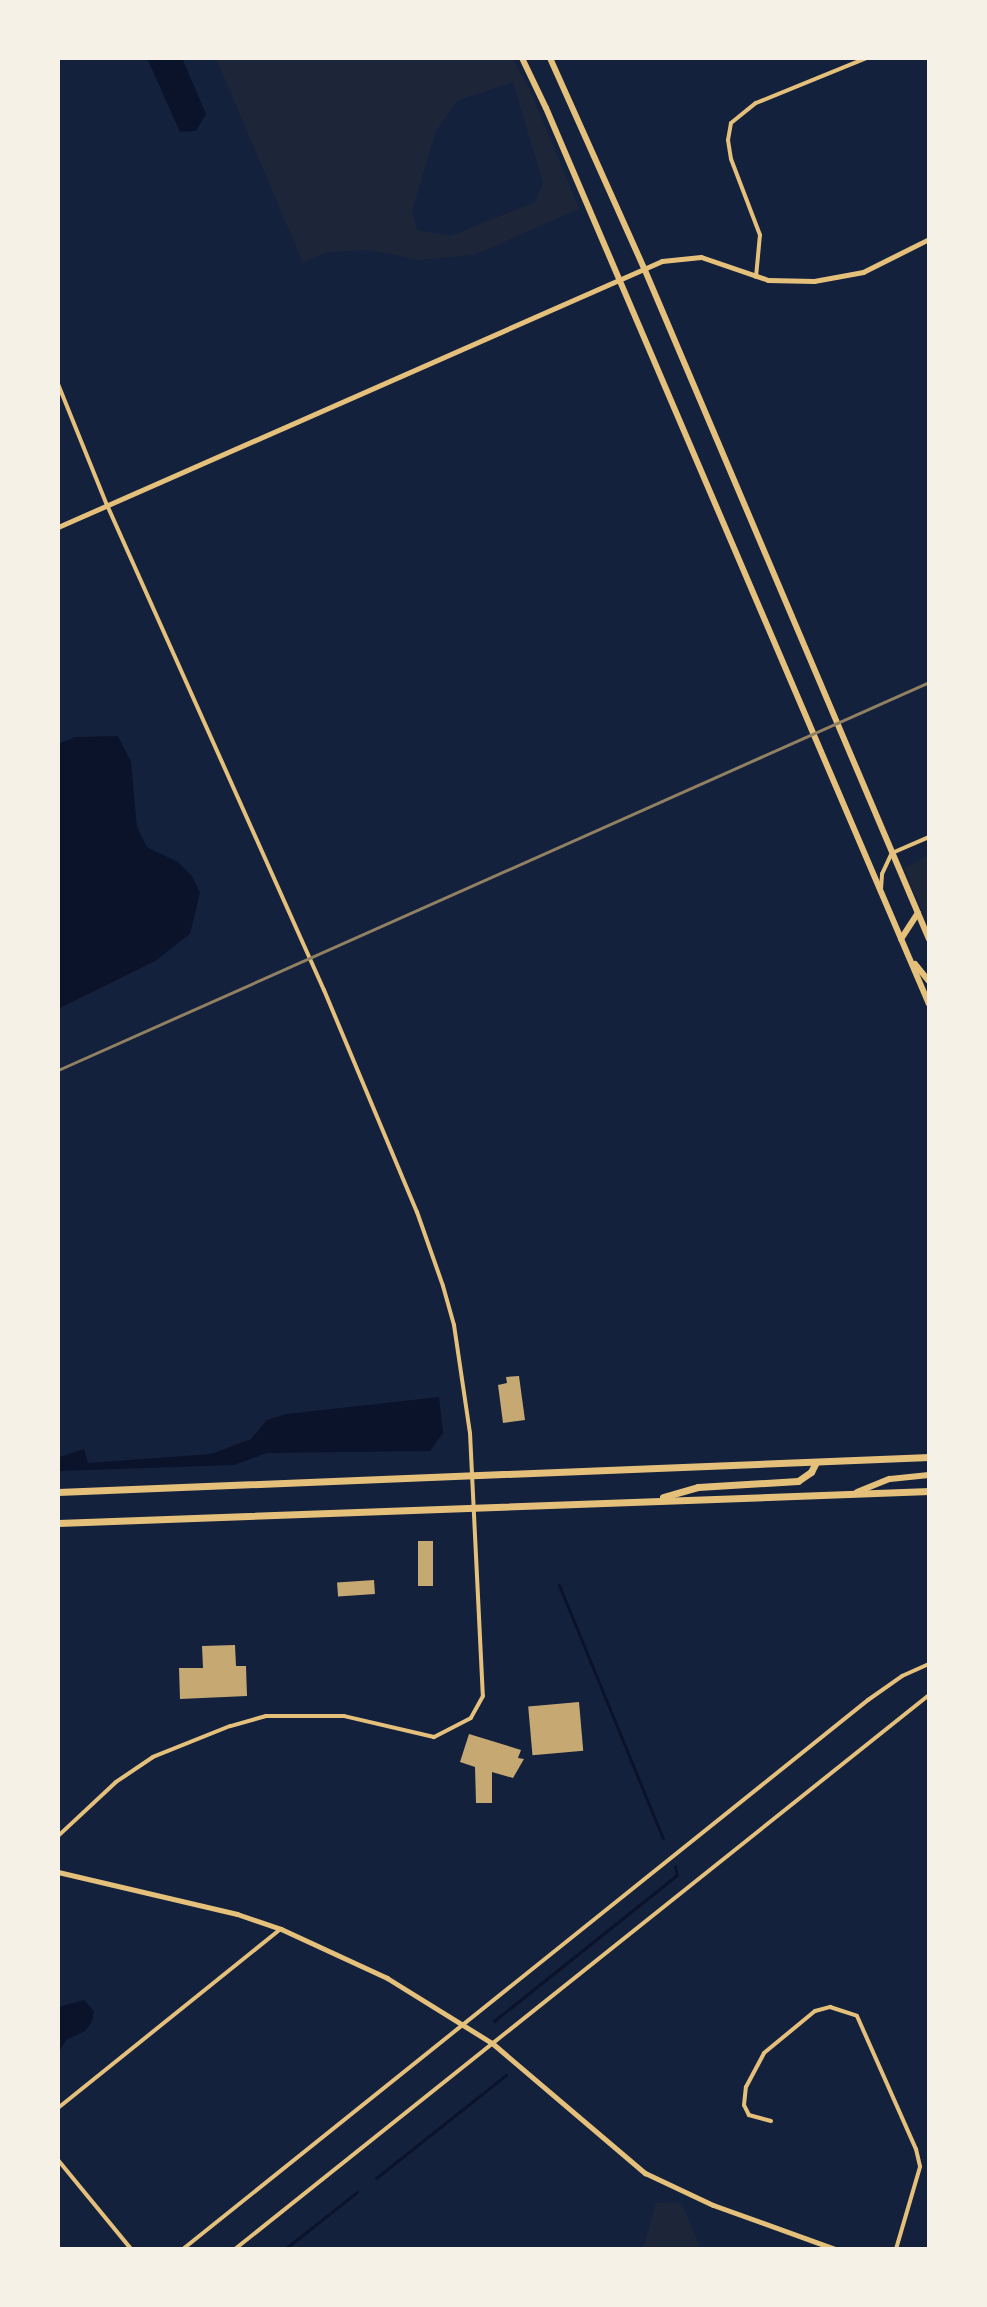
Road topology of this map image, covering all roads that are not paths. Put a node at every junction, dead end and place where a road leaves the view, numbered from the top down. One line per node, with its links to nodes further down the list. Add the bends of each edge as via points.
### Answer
1 (522, 58): 7 (main road)
2 (550, 58): 5 (main road)
3 (866, 58): 6 (street, via 756,103 731,123 731,159 760,235)
4 (929, 239): 6 (street, via 845,277 796,282)
5 (644, 268): 6 (street, via 675,257 701,257); 7 (street); 12 (main road)
6 (756, 277)
7 (619, 278): 9 (street); 13 (main road)
8 (58, 384): 9 (street)
9 (107, 505): 10 (street); 23 (street, via 417,1212 454,1325)
10 (58, 527)
11 (929, 837): 12 (street)
12 (892, 853): 13 (street); 14 (main road)
13 (881, 891): 15 (main road)
14 (918, 913): 15 (main road); 16 (main road)
15 (901, 939): 17 (main road)
16 (929, 939)
17 (910, 959): 18 (main road); 19 (main road)
18 (929, 981)
19 (929, 1004)
20 (929, 1457): 21 (main road)
21 (816, 1462): 23 (main road); 27 (main road, via 798,1481 698,1487)
22 (929, 1475): 26 (main road, via 890,1479)
23 (474, 1476): 25 (main road); 28 (street)
24 (929, 1491): 26 (main road)
25 (58, 1492)
26 (854, 1494): 27 (main road)
27 (649, 1501): 28 (main road)
28 (473, 1506): 29 (main road); 32 (street, via 483,1696 471,1718 428,1737 344,1716 266,1716 230,1726 153,1757 116,1782)
29 (58, 1523)
30 (929, 1664): 35 (street, via 868,1700)
31 (929, 1695): 36 (street)
32 (58, 1836)
33 (58, 1872): 34 (street, via 175,1897)
34 (281, 1929): 35 (street, via 387,1978); 37 (street)
35 (465, 2024): 36 (street); 41 (street)
36 (492, 2043): 42 (street); 43 (street, via 645,2173 713,2205)
37 (58, 2108)
38 (771, 2121): 44 (street, via 749,2115 744,2105 746,2087 764,2053 815,2011 830,2007 857,2016 920,2167)
39 (58, 2160): 40 (street)
40 (131, 2249)
41 (183, 2249)
42 (235, 2249)
43 (835, 2249)
44 (896, 2249)

